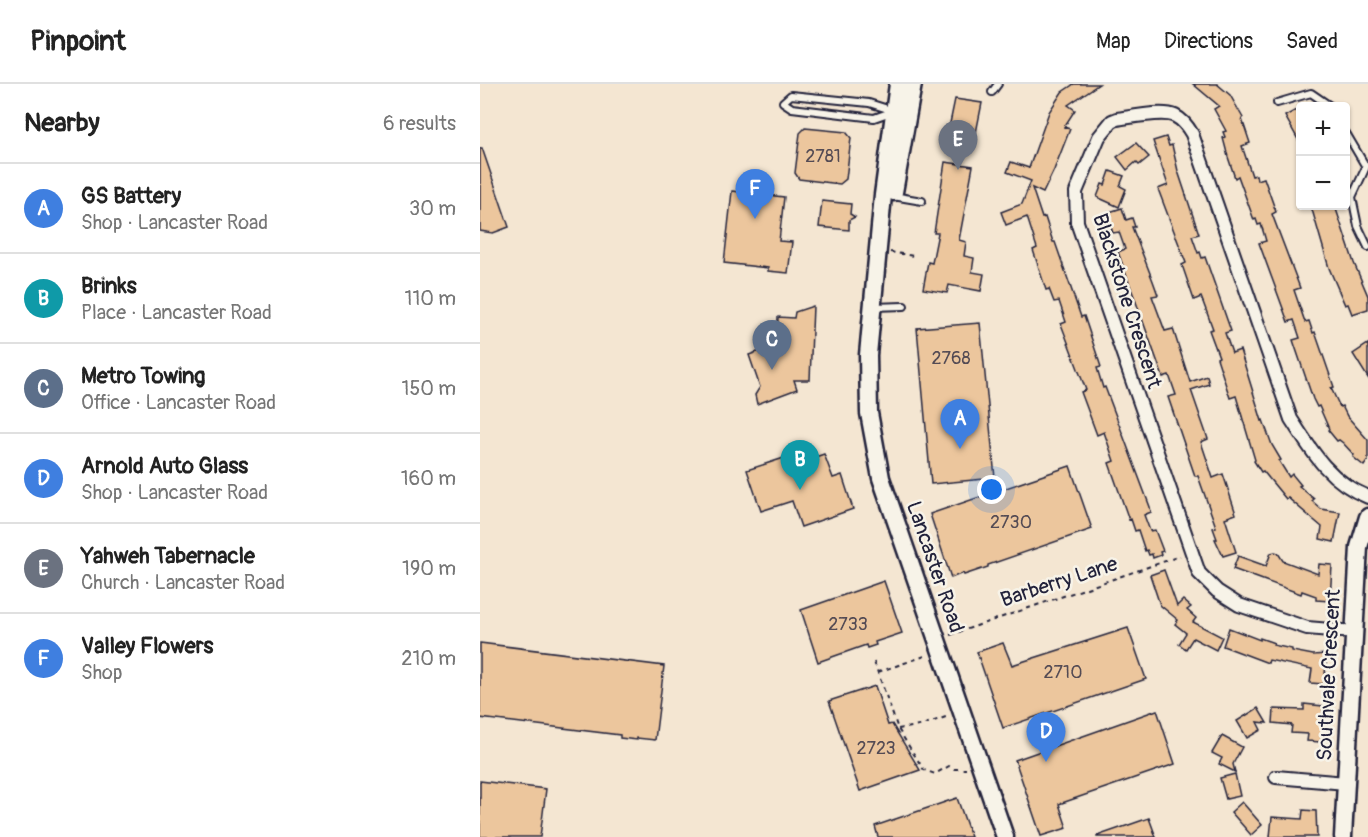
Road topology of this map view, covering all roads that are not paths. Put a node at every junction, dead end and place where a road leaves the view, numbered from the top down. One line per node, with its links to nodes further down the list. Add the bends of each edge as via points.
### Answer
1 (898, 84): 7 (street, Lancaster Road)
2 (913, 84): 9 (street, Lancaster Road)
3 (999, 84): 4 (lane)
4 (992, 92)
5 (1324, 102): 6 (lane, via 1311,93)
6 (1277, 103)
7 (894, 111): 7 (lane, via 869,103 810,96 791,95 783,102 792,108 874,118); 9 (street, Lancaster Road)
8 (1350, 139): 11 (lane, via 1366,166 1352,197 1358,226)
9 (888, 195): 10 (lane); 12 (street, Lancaster Road)
10 (922, 201)
11 (1368, 247)
12 (872, 305): 13 (lane); 19 (street, Lancaster Road, via 867,382 872,439 881,478 932,648)
13 (904, 306)
14 (1368, 497): 16 (street, Blackstone Crescent, via 1350,489 1317,460 1291,419 1186,124 1165,114 1112,122 1099,137 1076,192 1077,222 1199,573 1239,605 1308,628)
15 (1368, 517): 16 (street, Southvale Crescent, via 1359,547)
16 (1357, 631): 18 (street, Southvale Crescent)
17 (1276, 777): 18 (street)
18 (1346, 783): 20 (street, Southvale Crescent)
19 (1005, 837)
20 (1343, 837)

